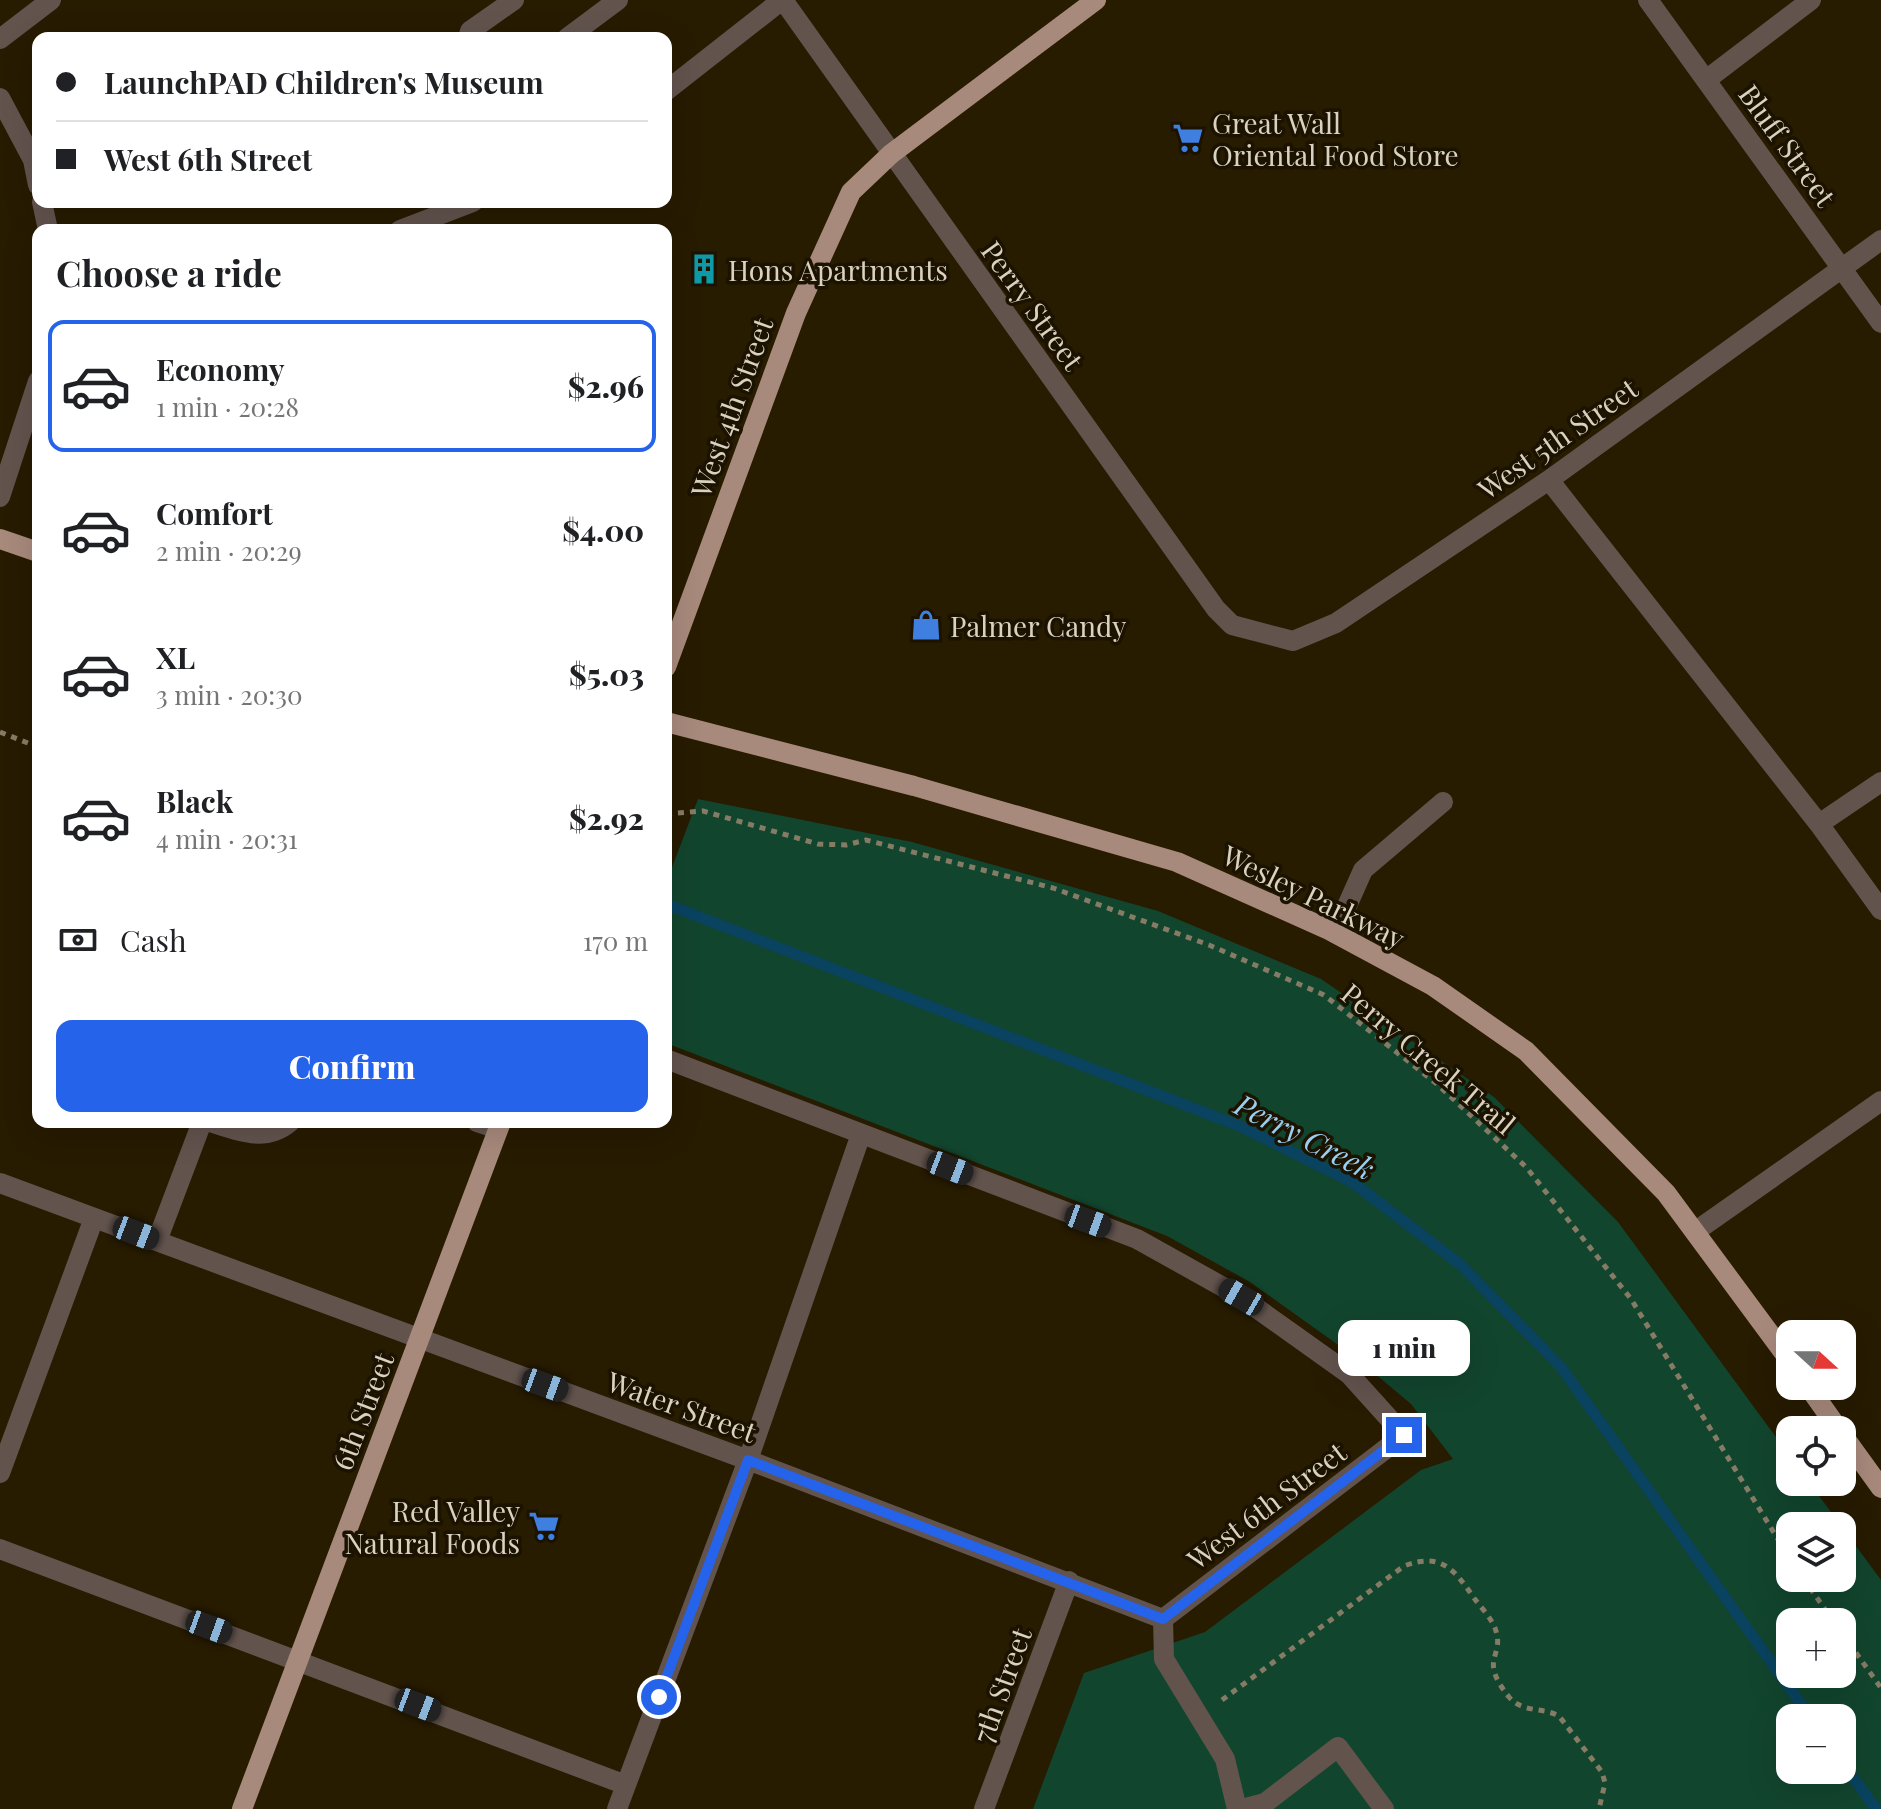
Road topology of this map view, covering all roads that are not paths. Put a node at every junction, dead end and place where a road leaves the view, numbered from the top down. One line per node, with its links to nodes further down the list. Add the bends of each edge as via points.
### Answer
1 (51, 0): 10 (street)
2 (514, 0): 8 (street)
3 (618, 0): 9 (street)
4 (783, 0): 12 (street); 14 (street, Perry Street)
5 (1096, 0): 14 (main road, West 4th Street)
6 (1648, 0): 11 (street, Bluff Street)
7 (1811, 0): 11 (street)
8 (470, 32)
9 (575, 32)
10 (0, 39)
11 (1706, 80): 19 (street, Bluff Street)
12 (672, 86)
13 (0, 98): 15 (street)
14 (891, 154): 26 (street, Perry Street, via 1216,609 1232,625); 27 (main road, West 4th Street, via 851,192 796,313)
15 (32, 158)
16 (457, 208): 17 (street)
17 (416, 224)
18 (1881, 240): 19 (street, West 5th Street)
19 (1844, 269): 20 (street, Bluff Street); 22 (street, West 5th Street)
20 (1881, 323)
21 (32, 399): 23 (street)
22 (1549, 480): 26 (street, West 5th Street, via 1336,623 1293,641); 31 (street)
23 (0, 497)
24 (0, 539): 25 (main road)
25 (32, 550)
26 (1249, 630)
27 (672, 651)
28 (672, 724): 33 (main road, Wesley Parkway, via 1177,862)
29 (1881, 782): 31 (street)
30 (1443, 802): 33 (street, via 1363,870)
31 (1819, 824): 32 (street)
32 (1881, 910)
33 (1335, 933): 43 (main road, Wesley Parkway, via 1433,986 1526,1051 1666,1193)
34 (672, 1061): 40 (street)
35 (1881, 1101): 43 (street)
36 (200, 1128): 44 (street)
37 (232, 1128): 38 (street, via 258,1135)
38 (283, 1128)
39 (498, 1128): 45 (main road, 6th Street)
40 (861, 1134): 48 (street); 53 (street, West 6th Street, via 1137,1239 1241,1297 1349,1374 1404,1435)
41 (0, 1183): 42 (street, Water Street)
42 (94, 1218): 44 (street, Water Street); 49 (street)
43 (1696, 1231): 46 (main road, Wesley Parkway)
44 (157, 1241): 45 (street, Water Street)
45 (420, 1338): 48 (street, Water Street); 54 (main road, 6th Street)
46 (1776, 1342)
47 (1856, 1453): 50 (main road)
48 (748, 1460): 52 (street, Water Street); 55 (street)
49 (0, 1473)
50 (1881, 1488)
51 (0, 1549): 54 (street)
52 (1069, 1581): 53 (street, Water Street); 58 (street, 7th Street)
53 (1163, 1619): 59 (street, via 1164,1659 1225,1759)
54 (299, 1660): 55 (street); 56 (main road, 6th Street)
55 (626, 1785): 57 (street)
56 (242, 1809)
57 (617, 1809)
58 (984, 1809)
59 (1239, 1809): 60 (street, via 1265,1803 1338,1747)
60 (1384, 1809)

